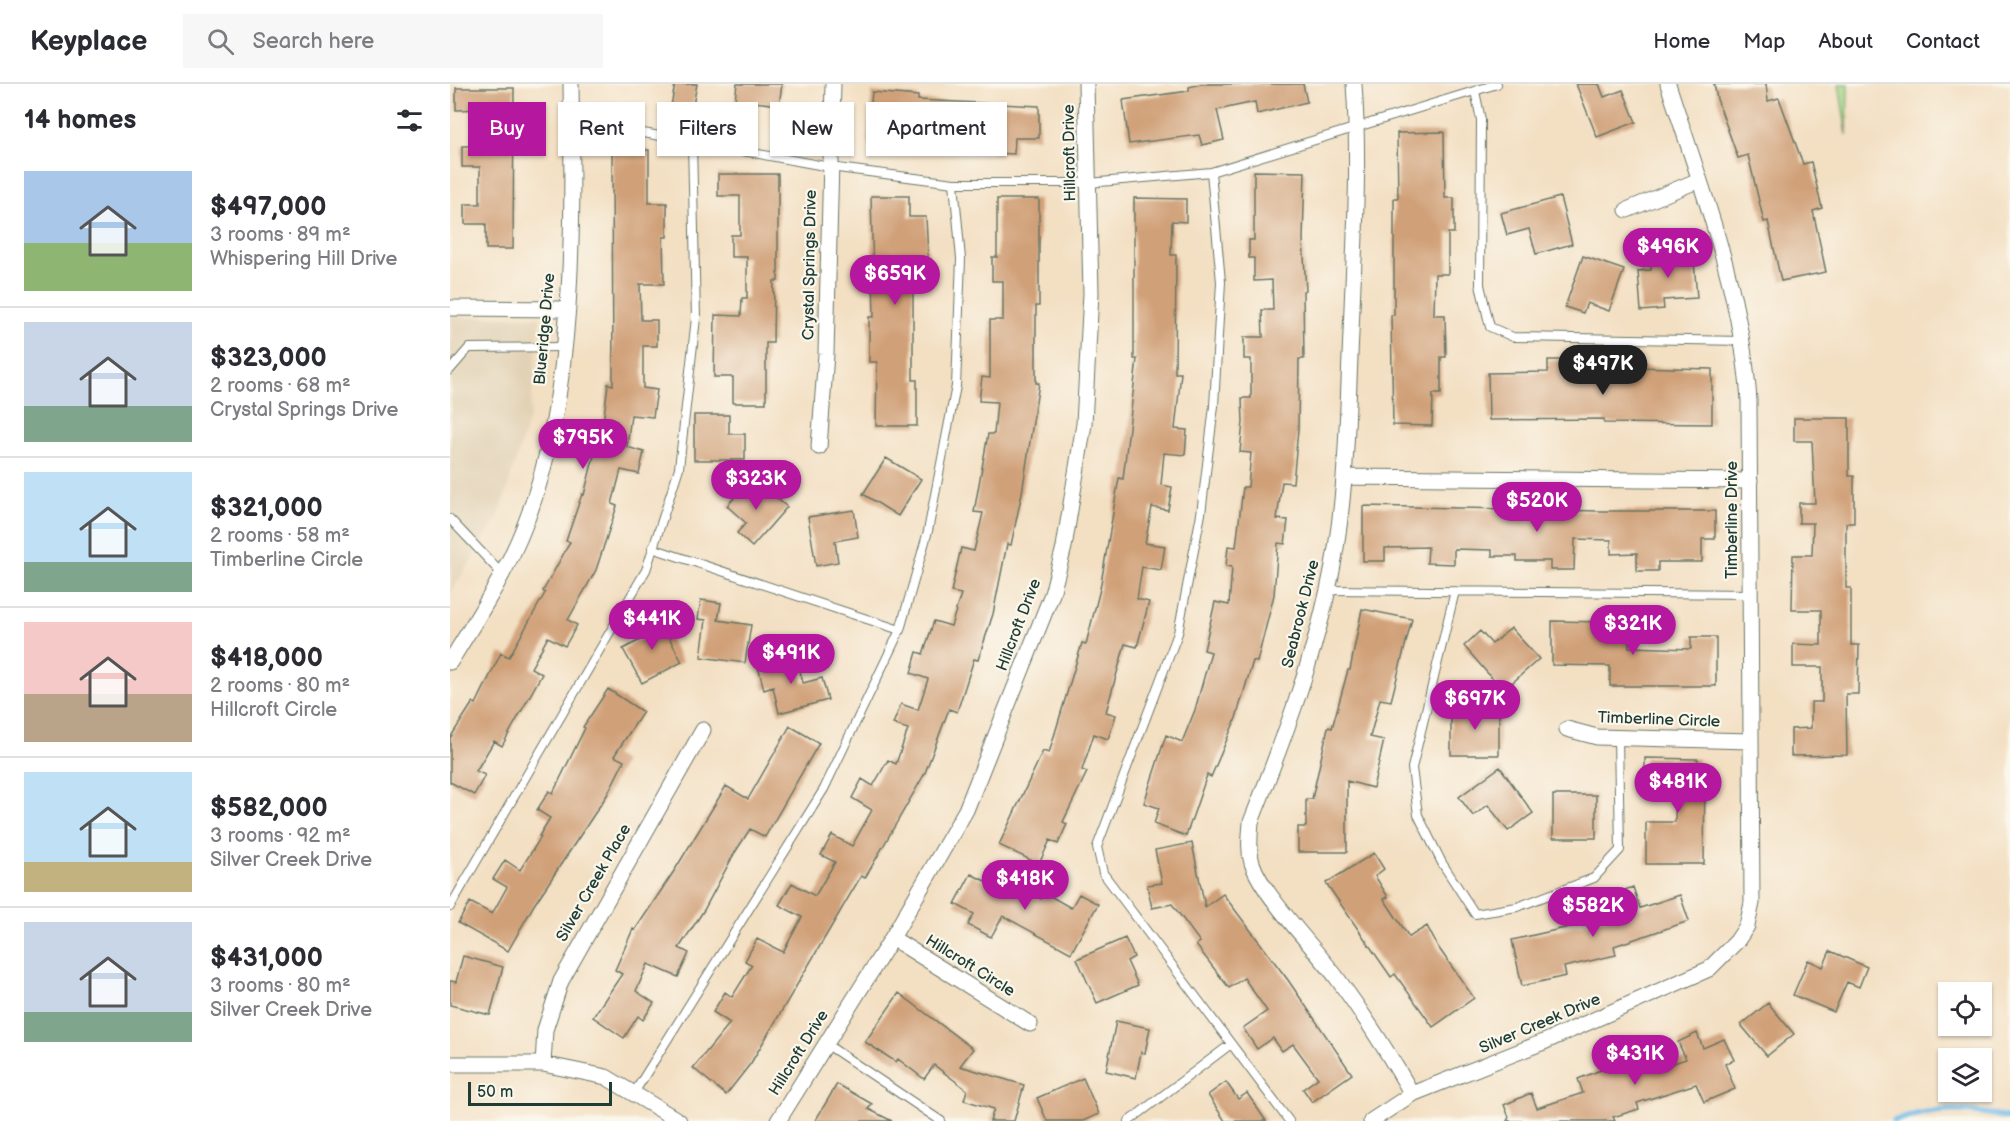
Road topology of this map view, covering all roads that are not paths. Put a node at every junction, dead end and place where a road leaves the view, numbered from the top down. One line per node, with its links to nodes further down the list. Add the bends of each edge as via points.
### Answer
1 (571, 84): 8 (street, Blueridge Drive)
2 (832, 84): 13 (street, Crystal Springs Drive)
3 (1086, 84): 17 (street, Hillcroft Drive)
4 (1354, 84): 9 (street, Seabrook Drive)
5 (1497, 84): 7 (lane)
6 (1668, 84): 15 (street, Timberline Drive)
7 (1475, 91): 9 (lane); 21 (lane, via 1481,120 1480,285 1490,327 1513,337)
8 (572, 102)
9 (1354, 126): 14 (lane); 25 (street, Seabrook Drive)
10 (758, 153): 13 (lane)
11 (572, 156): 20 (street, Blueridge Drive)
12 (692, 156): 28 (lane, via 696,318 679,468)
13 (830, 167): 16 (lane); 24 (street, Crystal Springs Drive, via 826,354)
14 (1211, 172): 17 (lane); 44 (lane, via 1221,282 1214,406 1201,514 1178,633 1097,847 1103,873)
15 (1699, 180): 18 (street); 21 (street, Timberline Drive, via 1729,271)
16 (954, 183): 17 (lane); 33 (lane, via 961,260 956,386 928,531)
17 (1089, 183): 40 (street, Hillcroft Drive, via 1091,292 1084,424 1064,547 1052,594 966,810)
18 (1627, 210)
19 (450, 308): 20 (street)
20 (566, 309): 22 (street, Blueridge Drive)
21 (1744, 340): 26 (street, Timberline Drive)
22 (563, 347): 23 (lane, via 469,348); 29 (street, Blueridge Drive, via 542,472 526,522)
23 (450, 370)
24 (819, 447)
25 (1345, 477): 26 (street); 30 (street, Seabrook Drive)
26 (1750, 481): 32 (street, Timberline Drive)
27 (450, 519): 29 (lane)
28 (652, 548): 33 (lane); 39 (lane, via 646,570)
29 (502, 574): 34 (street, Blueridge Drive)
30 (1328, 590): 31 (lane); 48 (street, Seabrook Drive, via 1303,683 1251,822 1252,863 1262,883 1337,978)
31 (1455, 591): 32 (lane); 37 (lane, via 1412,768 1418,815 1442,863 1475,914 1517,907 1594,879 1620,850)
32 (1750, 594): 38 (street, Timberline Drive)
33 (900, 630): 47 (lane, via 824,789)
34 (450, 662)
35 (1567, 729): 37 (street, Timberline Circle, via 1597,737)
36 (703, 730): 46 (street, Silver Creek Place, via 561,981 545,1030)
37 (1618, 737): 38 (street, Timberline Circle)
38 (1750, 741): 41 (street, Timberline Drive, via 1752,903 1747,926)
39 (450, 907)
40 (892, 938): 42 (street, Hillcroft Circle); 43 (street, Hillcroft Drive)
41 (1722, 958): 48 (street, Silver Creek Drive, via 1709,969 1658,994)
42 (1030, 1024)
43 (826, 1044): 50 (street, Hillcroft Drive); 51 (lane)
44 (1231, 1044): 52 (lane); 53 (lane)
45 (450, 1064): 46 (street)
46 (543, 1064): 47 (street, via 606,1077)
47 (634, 1093): 49 (street)
48 (1412, 1094): 54 (street, Silver Creek Drive)
49 (679, 1121)
50 (778, 1121)
51 (941, 1121)
52 (1129, 1121)
53 (1288, 1121)
54 (1371, 1121)

